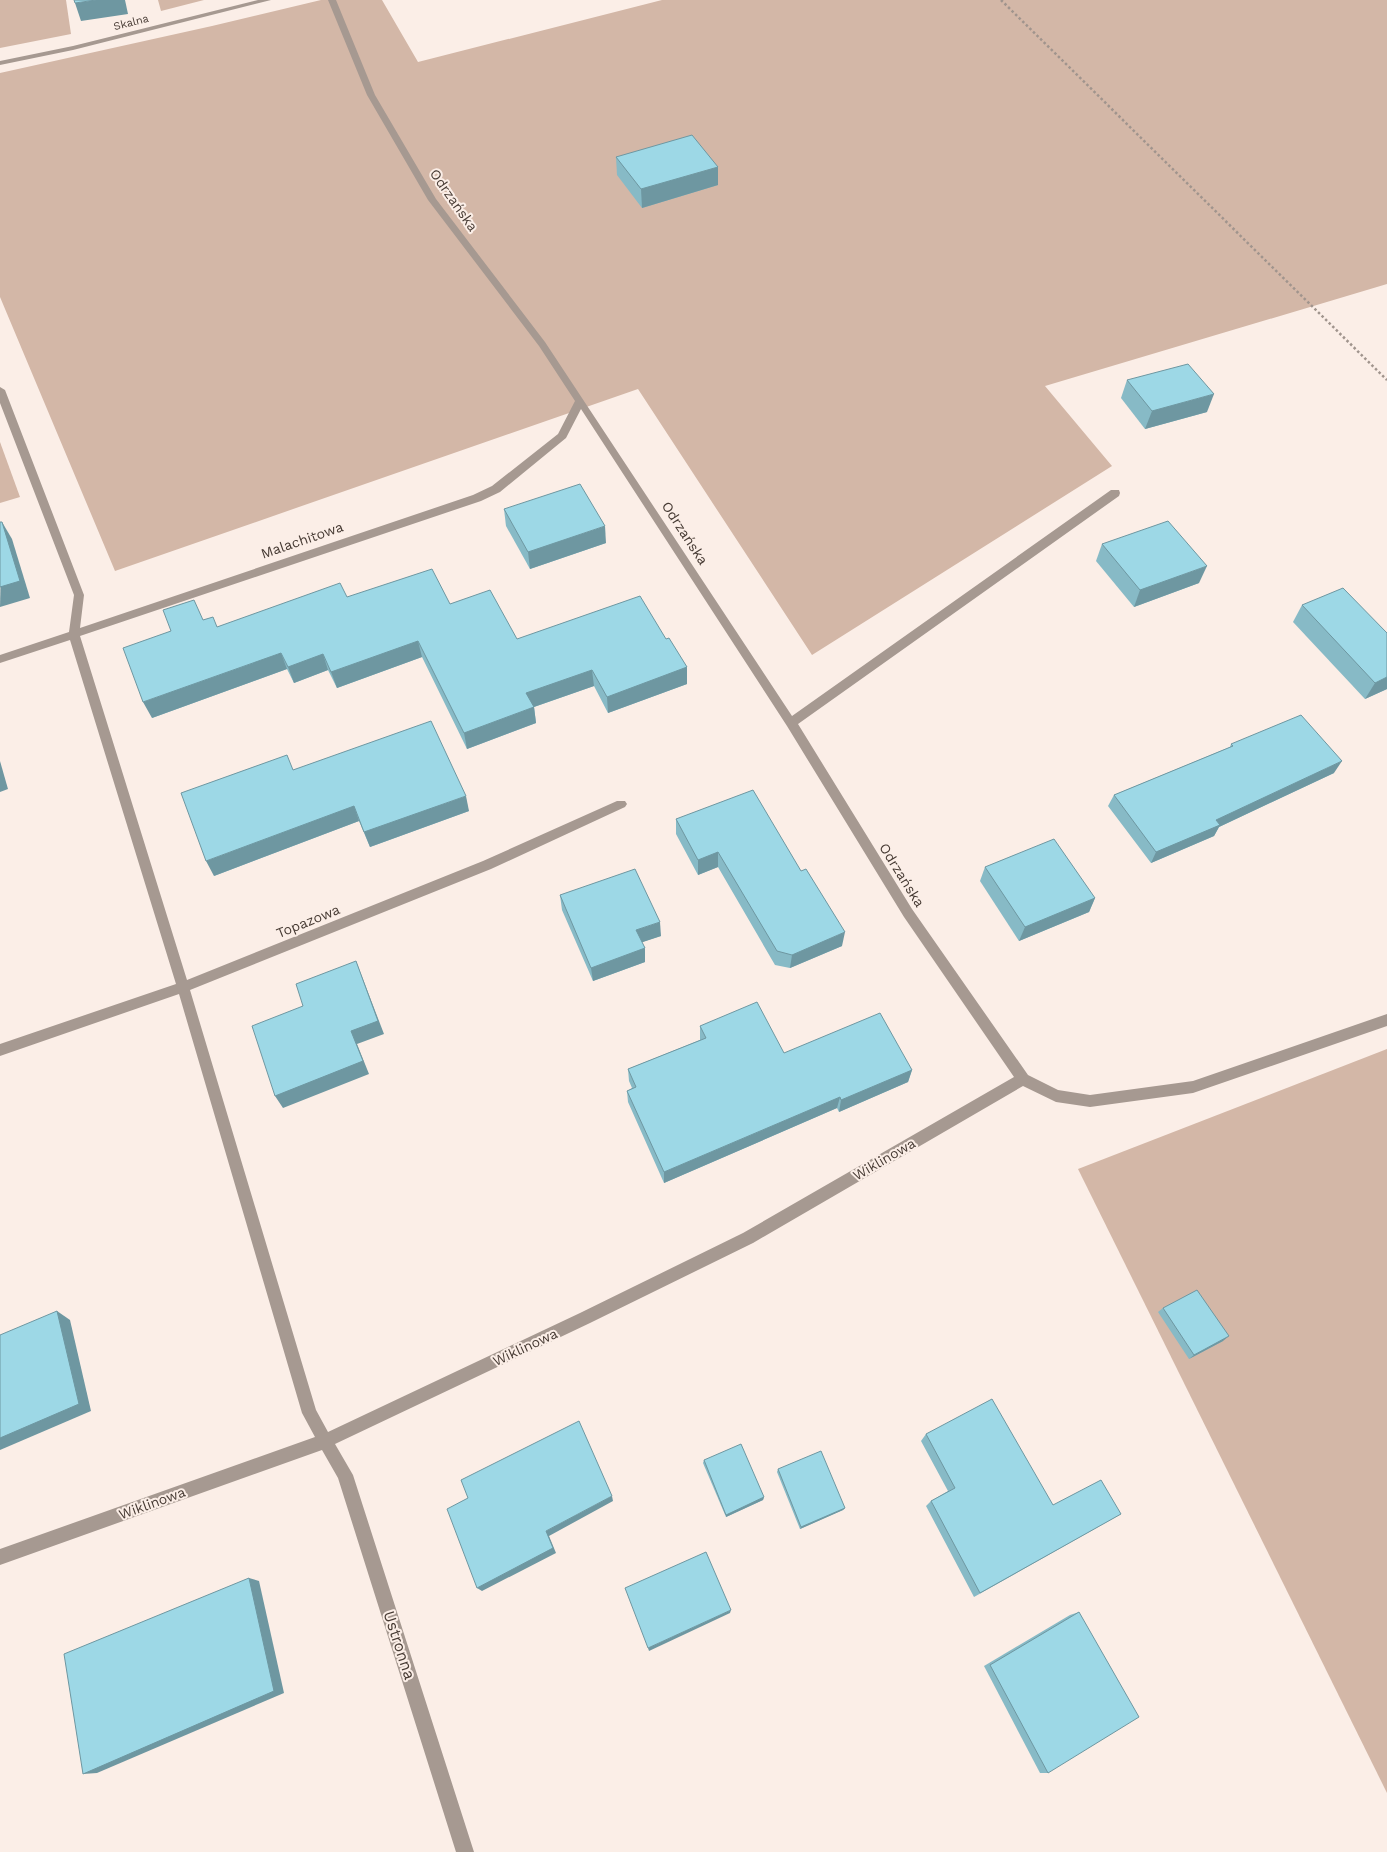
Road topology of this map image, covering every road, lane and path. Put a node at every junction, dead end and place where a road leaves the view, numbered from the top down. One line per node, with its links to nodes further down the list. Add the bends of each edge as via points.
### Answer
1 (267, 0): 4 (street, Skalna)
2 (332, 0): 7 (street, Odrzańska, via 371,95 432,200 542,344)
3 (1001, 0): 5 (path)
4 (0, 63)
5 (1387, 380)
6 (0, 390): 9 (street, via 79,595)
7 (580, 401): 9 (street, Malachitowa, via 562,436 496,489 477,498); 11 (street, Odrzańska)
8 (1115, 493): 11 (street)
9 (74, 633): 10 (street, Malachitowa); 13 (street, Ustronna)
10 (0, 659)
11 (791, 723): 16 (street, Odrzańska, via 908,913)
12 (621, 804): 13 (street, Topazowa, via 487,865)
13 (183, 987): 15 (street, Topazowa); 17 (street, Ustronna, via 309,1413)
14 (1387, 1020): 16 (street, via 1193,1087 1090,1101 1056,1096)
15 (0, 1050)
16 (1023, 1079): 17 (street, Wiklinowa, via 748,1238)
17 (325, 1441): 18 (street, Wiklinowa); 19 (street, Ustronna, via 345,1475)
18 (0, 1557)
19 (465, 1852)

